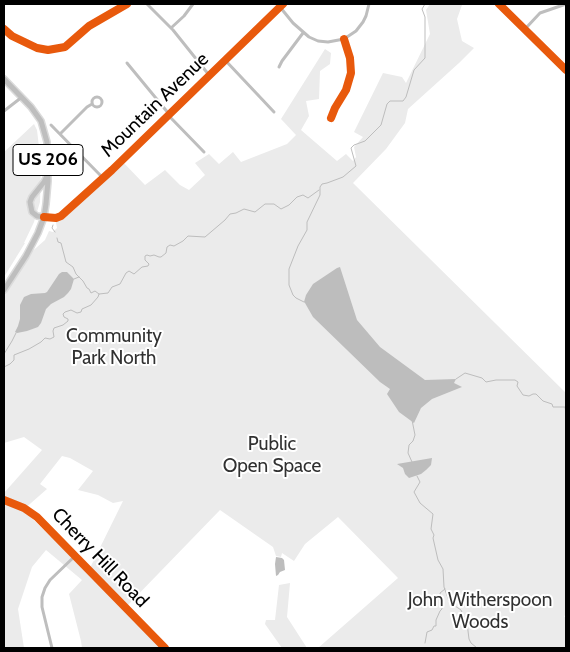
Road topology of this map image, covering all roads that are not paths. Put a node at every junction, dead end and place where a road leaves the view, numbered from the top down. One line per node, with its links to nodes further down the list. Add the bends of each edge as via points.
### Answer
1 (126, 4): 10 (street, via 89,26 65,47 37,48)
2 (147, 4): 9 (street)
3 (193, 4): 9 (street)
4 (283, 4): 8 (street, Mountain Avenue)
5 (369, 4): 13 (street, via 360,27)
6 (499, 4): 11 (street)
7 (566, 4): 11 (street, via 540,13)
8 (280, 7): 12 (street); 14 (street, Mountain Avenue)
9 (171, 28): 20 (street)
10 (4, 29)
11 (525, 29): 17 (street)
12 (303, 33): 13 (street, via 323,42); 18 (street)
13 (344, 39): 27 (street, via 350,58 350,78)
14 (225, 60): 20 (street, Mountain Avenue); 25 (street)
15 (566, 62): 17 (street)
16 (127, 63): 26 (street)
17 (560, 64): 19 (street)
18 (279, 67)
19 (566, 70)
20 (209, 76): 26 (street, Mountain Avenue)
21 (4, 79): 22 (highway, US 206)
22 (22, 98): 24 (street); 31 (highway, US 206, via 43,127)
23 (92, 104): 29 (street)
24 (4, 111)
25 (274, 112)
26 (169, 114): 30 (street); 32 (street, Mountain Avenue)
27 (331, 118)
28 (51, 125): 29 (street)
29 (60, 134): 32 (street)
30 (204, 152)
31 (48, 168): 33 (highway, US 206); 33 (highway, via 44,182 30,202 32,212)
32 (104, 178): 33 (street, Mountain Avenue, via 61,216)
33 (44, 217): 34 (highway, US 206, via 34,242)
34 (4, 290)
35 (4, 500): 36 (street, Cherry Hill Road, via 31,512)
36 (75, 556): 37 (street, via 50,580 42,597); 38 (street, Cherry Hill Road)
37 (52, 648)
38 (166, 648)

